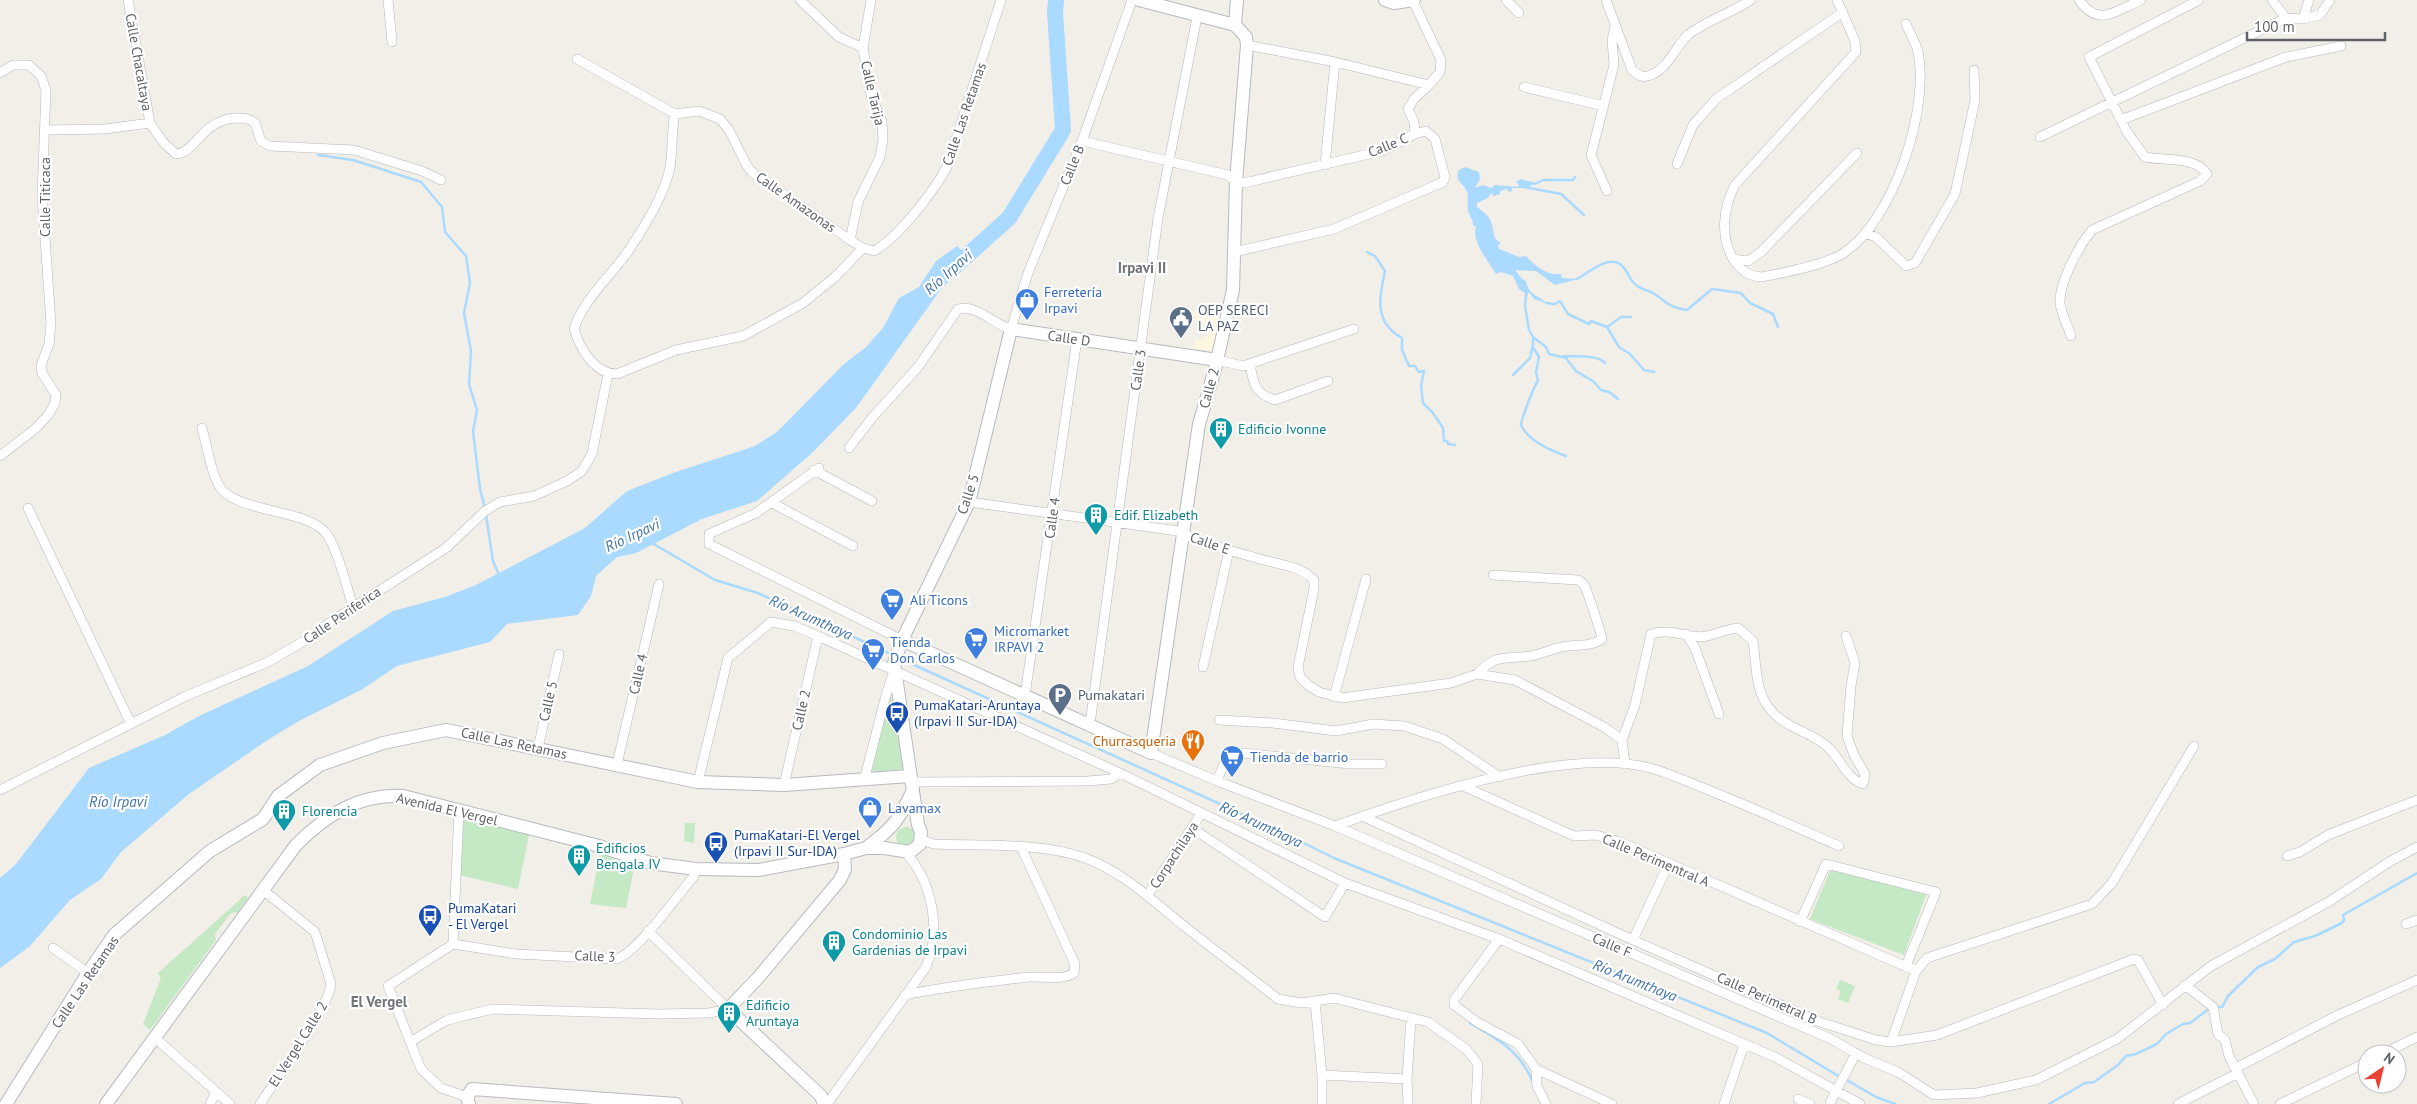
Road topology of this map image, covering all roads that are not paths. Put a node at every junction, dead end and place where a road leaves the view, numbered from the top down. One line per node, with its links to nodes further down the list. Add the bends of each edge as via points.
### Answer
1 (128, 0): 43 (street, Calle Chacaltaya)
2 (388, 0): 29 (street)
3 (800, 0): 32 (street, via 834,33)
4 (871, 0): 32 (street, Calle Tarija)
5 (1001, 0): 57 (street, Calle Las Retamas, via 961,130 939,182 883,246 874,251)
6 (1132, 0): 47 (street, Calle B)
7 (1139, 0): 23 (main road)
8 (1237, 0): 27 (main road)
9 (1385, 0): 10 (main road, via 1394,3)
10 (1414, 0): 37 (street, via 1440,60 1440,72)
11 (1506, 0): 22 (street)
12 (1606, 0): 28 (street)
13 (1751, 0): 28 (street, via 1688,35 1662,67 1646,77 1632,70)
14 (1837, 0): 21 (street)
15 (2079, 0): 16 (street, via 2092,14 2101,16)
16 (2141, 0)
17 (2199, 0): 39 (street, via 2089,57)
18 (2272, 0): 24 (street)
19 (2309, 0): 25 (street)
20 (2330, 0): 25 (street, via 2320,15)
21 (1843, 12): 50 (street, via 1716,99 1692,125); 59 (street, via 1856,52 1742,175 1728,197 1724,236)
22 (1519, 13)
23 (1197, 17): 27 (main road); 49 (street, Calle 3)
24 (2286, 18): 25 (street); 39 (street)
25 (2303, 20)
26 (1906, 24): 55 (street, via 1917,48 1920,73 1908,154 1899,178)
27 (1235, 25): 30 (main road, via 1246,37)
28 (1615, 25): 40 (street, via 1612,40 1614,65)
29 (392, 42)
30 (1246, 45): 34 (street); 53 (main road, Calle 2)
31 (2341, 46): 42 (street, via 2286,57)
32 (863, 48): 56 (street, Calle Tarija, via 872,95 882,122 883,140 880,157 858,202)
33 (577, 59): 41 (street)
34 (1335, 62): 37 (street); 51 (street)
35 (1974, 70): 55 (street, via 1975,100 1955,194 1915,263 1906,266 1876,237)
36 (0, 73): 44 (street, Calle Titicaca, via 12,65 21,64 29,65 41,76 46,90)
37 (1429, 85): 45 (street, via 1408,109)
38 (1524, 87): 40 (street)
39 (2113, 103): 42 (street); 46 (street)
40 (1604, 106): 54 (street, via 1591,155)
41 (675, 114): 56 (street, Calle Amazonas, via 710,113 720,119 753,173); 67 (street, via 666,182 631,248 583,310 574,329 588,357 598,369)
42 (2121, 120): 62 (street, via 2145,157 2194,163 2207,174 2200,181 2092,230 2074,257 2061,287 2060,305)
43 (150, 123): 44 (street, via 105,129); 52 (street, via 176,154 187,150 212,125 246,118 255,123 261,141 270,146 354,150)
44 (46, 130): 71 (street, Calle Titicaca, via 42,196 51,323 49,344 41,365 42,373 56,395 55,403 35,429)
45 (1416, 134): 51 (street, Calle C, via 1382,151); 58 (street, Calle C, via 1426,131 1435,139 1445,177 1443,182 1334,229)
46 (2040, 137)
47 (1082, 141): 49 (street); 60 (street, Calle B, via 1028,273)
48 (1857, 153): 59 (street, via 1761,252 1748,261)
49 (1168, 161): 53 (street, via 1228,175); 64 (street, Calle 3)
50 (1677, 164)
51 (1325, 165): 53 (street, Calle C)
52 (441, 180)
53 (1236, 182): 58 (main road, Calle 2)
54 (1607, 191)
55 (1866, 234): 59 (street, via 1842,255 1762,277 1750,276)
56 (850, 240): 57 (street, Calle Amazonas)
57 (863, 248): 67 (street, via 803,303 743,336 676,350 617,374)
58 (1234, 252): 65 (main road, Calle 2, via 1230,305)
59 (1733, 259)
60 (1010, 329): 63 (main road, Calle D); 70 (street, Calle D, via 999,326 973,309 958,309 918,367); 73 (main road, Calle 5)
61 (1354, 329): 66 (street, Calle D)
62 (2071, 336)
63 (1077, 339): 64 (main road, Calle D); 76 (street, Calle 4)
64 (1141, 348): 65 (main road, Calle D); 77 (street, Calle 3)
65 (1217, 360): 66 (street, Calle D, via 1243,366); 78 (main road, Calle 2, via 1199,424)
66 (1250, 364): 68 (street, via 1258,392 1275,400)
67 (608, 374): 84 (street, Calle Periferica, via 592,454 582,471 534,496 500,502 485,511 446,548)
68 (1328, 381)
69 (202, 428): 84 (street, via 218,484 226,494 316,525 327,533)
70 (849, 448)
71 (0, 456)
72 (872, 501): 74 (street, via 817,469)
73 (969, 502): 76 (street, Calle E); 88 (main road, Calle 5)
74 (772, 503): 79 (street); 88 (street, via 709,534 709,544)
75 (28, 508): 97 (street)
76 (1053, 514): 77 (street, Calle E); 93 (street, Calle 4)
77 (1117, 523): 78 (street, Calle E); 98 (street, Calle 3)
78 (1183, 534): 80 (street, Calle E); 102 (main road, Calle 2)
79 (853, 546)
80 (1229, 550): 91 (street); 94 (street, Calle E, via 1302,571 1314,580 1298,667 1300,677 1319,692)
81 (1493, 575): 92 (street, via 1578,580 1584,585 1593,614 1603,632 1602,639 1597,643 1564,646 1531,656 1503,657 1489,662)
82 (1366, 579): 94 (street)
83 (659, 584): 103 (street, Calle 4)
84 (353, 607): 97 (street, Calle Periferica, via 268,662 186,696)
85 (1686, 634): 87 (street, via 1706,637 1725,629 1738,628 1745,632 1753,642 1758,689 1765,704 1791,726 1818,738 1854,781 1863,784 1865,774 1847,736 1856,663); 95 (street, via 1695,648); 99 (street, via 1663,630 1651,634 1635,704)
86 (818, 636): 90 (street); 110 (street, via 794,626 771,622 728,658); 112 (street, Calle 2)
87 (1846, 636)
88 (900, 645): 90 (main road, Calle 5); 93 (main road)
89 (559, 654): 101 (street, Calle 5)
90 (894, 667): 106 (street); 108 (street); 111 (main road)
91 (1203, 667)
92 (1477, 674): 94 (street, via 1451,683); 99 (street, via 1515,680 1604,727)
93 (1025, 695): 98 (main road)
94 (1334, 697)
95 (1719, 714)
96 (1219, 720): 107 (street, via 1336,730 1373,724 1404,726 1443,738)
97 (131, 724): 114 (street, Calle Periferica)
98 (1088, 724): 102 (main road)
99 (1622, 740): 105 (street)
100 (2194, 746): 145 (street, via 2112,884 2092,904 1936,954 1927,958)
101 (538, 748): 103 (main road, Calle Las Retamas); 146 (main road, Calle Las Retamas, via 446,730 383,743 320,766 278,796 263,819 210,851 114,936)
102 (1151, 753): 109 (street, Calle F)
103 (617, 764): 110 (main road, Calle Las Retamas)
104 (1382, 764): 109 (street, via 1350,764 1232,752)
105 (1625, 764): 107 (street, via 1570,763); 124 (street, via 1649,767 1687,781)
106 (1120, 773): 111 (street, via 1111,779 1088,782); 117 (street)
107 (1500, 777): 113 (street)
108 (865, 778): 111 (main road, Calle Las Retamas); 112 (main road, Calle Las Retamas)
109 (1216, 781): 121 (street, Calle F)
110 (698, 782): 112 (main road, Calle Las Retamas)
111 (912, 783): 119 (main road); 120 (main road)
112 (784, 784)
113 (1463, 786): 118 (street); 131 (street, Calle Perimentral A, via 1574,836 1596,835 1620,842)
114 (0, 790)
115 (2417, 800): 130 (street, via 2328,835)
116 (459, 810): 132 (main road, Avenida El Vergel, via 599,846 650,863); 134 (main road, Avenida El Vergel, via 403,796 351,804 312,829); 142 (street)
117 (1200, 814): 122 (street, Corpachilaya); 133 (street)
118 (1362, 816): 121 (street); 141 (street, Calle Perimetral B)
119 (918, 825): 120 (main road, via 907,820); 123 (main road)
120 (894, 826): 127 (main road); 128 (main road, via 890,838)
121 (1335, 826): 160 (street, Calle F, via 1831,1039)
122 (1192, 828): 133 (street, via 1325,917); 135 (street, Corpachilaya)
123 (922, 840): 125 (street, via 934,844); 128 (main road, via 918,848)
124 (1839, 846)
125 (1021, 847): 135 (street, via 1060,851 1084,858 1122,878); 149 (street, via 1075,964 1074,973 1061,978 1043,976 945,986)
126 (2417, 847): 148 (street, Calle F, via 2330,901 2211,966)
127 (866, 848): 128 (main road); 129 (main road, Avenida El Vergel)
128 (902, 851): 149 (street, via 918,866 932,906 933,950 926,967)
129 (844, 854): 132 (main road, Avenida El Vergel, via 759,870); 152 (main road, via 845,869 840,880)
130 (2287, 856)
131 (1668, 865): 137 (street, Calle Perimentral A); 141 (street)
132 (696, 869): 139 (street, Calle 3, via 694,876)
133 (1345, 882): 140 (street)
134 (263, 890): 154 (main road, Avenida El Vergel); 174 (street, El Vergel Calle 2, via 316,932 331,992)
135 (1147, 896): 150 (street, via 1278,999 1301,1003)
136 (2417, 920): 138 (street)
137 (1800, 922): 144 (street, Calle Perimentral A); 144 (street, via 1826,864 1936,892)
138 (2406, 924)
139 (648, 931): 142 (street, Calle 3, via 629,952 616,959 516,954); 152 (street)
140 (1499, 939): 159 (street); 162 (street, via 1454,1000 1454,1005 1477,1022 1518,1044)
141 (1633, 940): 157 (street, Calle Perimetral B, via 1820,1022)
142 (453, 944): 156 (street, via 388,986)
143 (52, 948): 146 (street)
144 (1906, 966): 145 (street, Calle Perimentral A)
145 (1916, 971): 157 (street)
146 (88, 973): 170 (main road, Calle Las Retamas)
147 (2417, 980): 163 (street, via 2338,1016)
148 (2185, 985): 151 (street, Calle F); 163 (street, via 2213,1007 2218,1034 2225,1040)
149 (905, 995): 176 (street)
150 (1315, 1001): 153 (street, via 1334,998 1352,1001); 164 (street)
151 (2163, 1005): 157 (street, Calle Perimetral B, via 2138,960 2134,959 1936,1035); 160 (street, Calle F, via 2124,1034 2036,1080 1977,1093 1934,1095)
152 (728, 1009): 156 (street, via 666,1014 493,1009 447,1020); 176 (main road)
153 (1411, 1019): 165 (street); 179 (street, via 1428,1022 1466,1049 1478,1064)
154 (154, 1037): 167 (street); 171 (main road, Avenida El Vergel)
155 (2417, 1037): 158 (street)
156 (410, 1042): 169 (street, via 421,1069 441,1088)
157 (1890, 1042)
158 (2403, 1044)
159 (1744, 1045): 166 (street); 182 (street)
160 (1856, 1053): 166 (street)
161 (2357, 1067): 188 (street)
162 (1536, 1069): 180 (street, via 1537,1086); 181 (street)
163 (2237, 1071): 186 (street); 187 (street)
164 (1322, 1075): 165 (street); 177 (street)
165 (1407, 1079): 178 (street)
166 (1837, 1088): 184 (street); 185 (street)
167 (216, 1092): 172 (street); 173 (street)
168 (1798, 1099): 183 (street)
169 (468, 1100): 175 (main road, via 472,1089)
170 (6, 1104)
171 (106, 1104)
172 (210, 1104)
173 (230, 1104)
174 (260, 1104)
175 (676, 1104)
176 (826, 1104)
177 (1322, 1104)
178 (1408, 1104)
179 (1476, 1104)
180 (1546, 1104)
181 (1612, 1104)
182 (1724, 1104)
183 (1810, 1104)
184 (1827, 1104)
185 (1860, 1104)
186 (2178, 1104)
187 (2254, 1104)
188 (2280, 1104)

